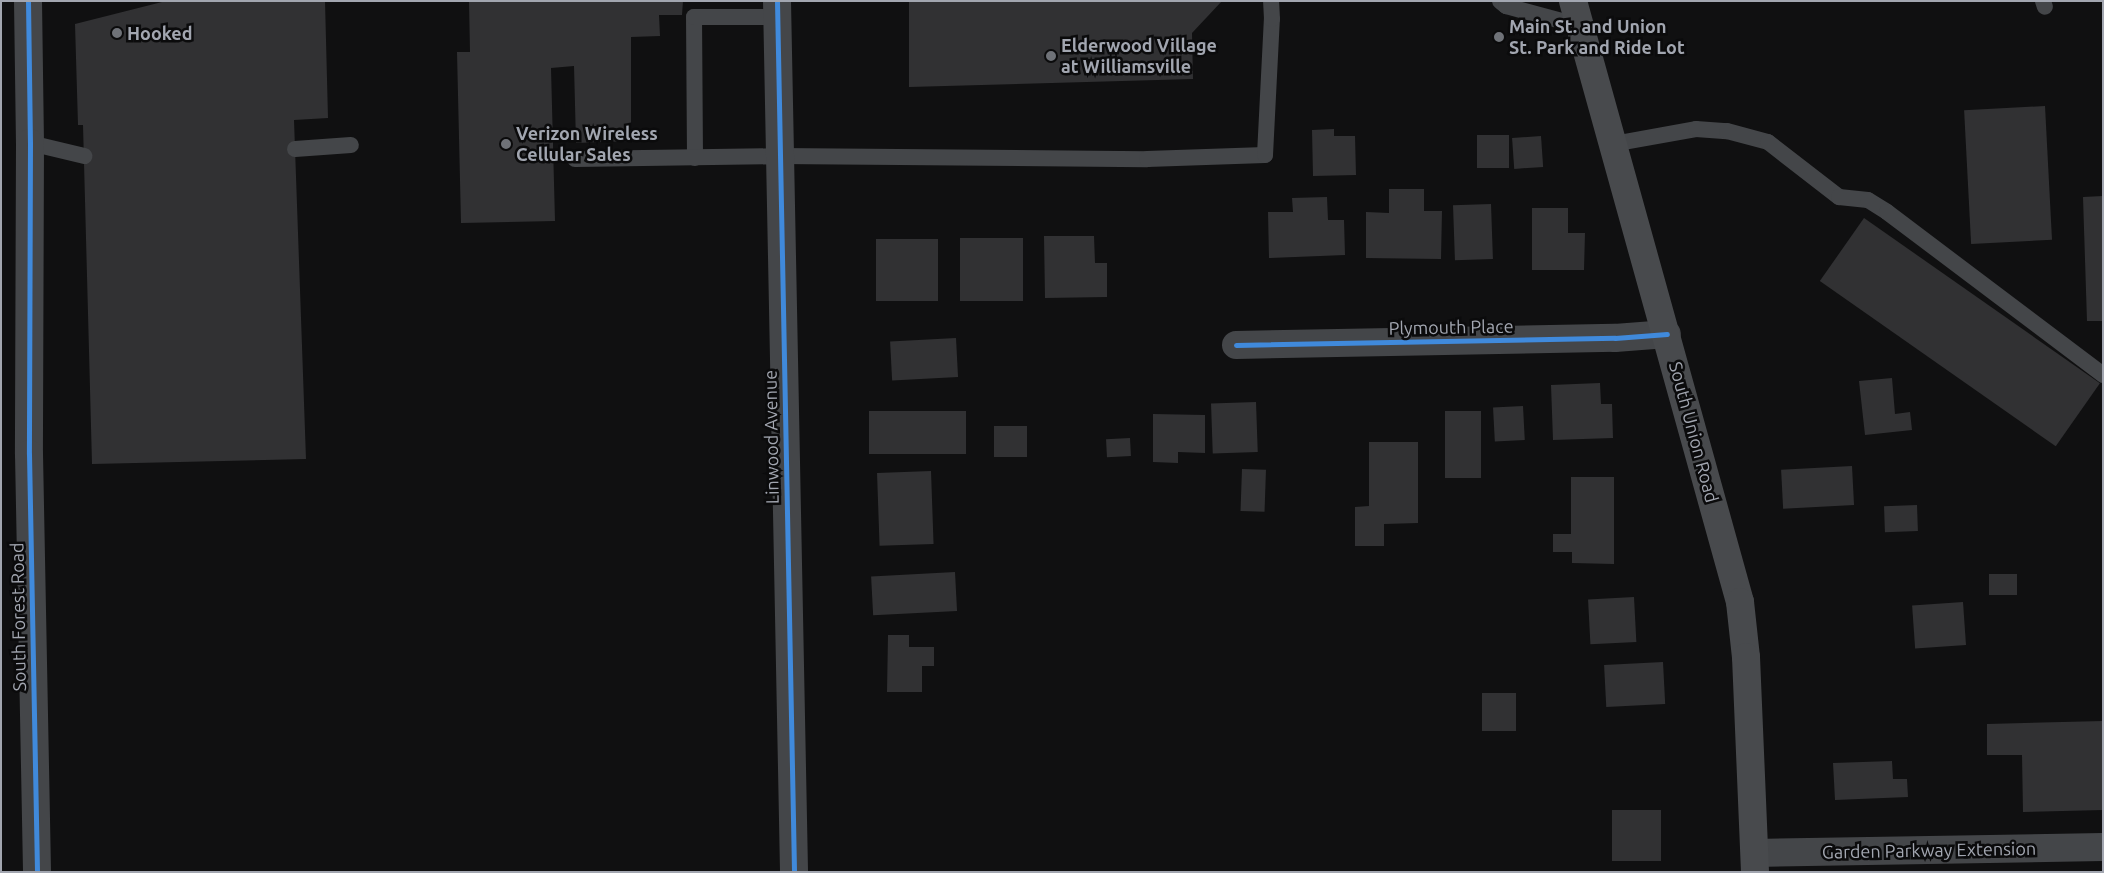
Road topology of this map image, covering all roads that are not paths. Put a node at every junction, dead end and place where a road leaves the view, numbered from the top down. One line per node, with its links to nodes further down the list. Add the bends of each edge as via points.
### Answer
1 (28, 1): 6 (street, South Forest Road)
2 (1271, 1): 11 (lane, via 1265,155 1148,159)
3 (1500, 1): 5 (lane, via 1506,6)
4 (777, 9): 11 (street, Linwood Avenue); 12 (lane, via 694,17)
5 (1576, 14): 7 (main road, South Union Road)
6 (30, 143): 10 (lane); 19 (street, South Forest Road, via 28,454)
7 (1613, 144): 14 (main road, South Union Road); 16 (lane, via 1696,129 1727,131 1768,142 1839,197 1868,200 1887,212)
8 (351, 145): 9 (lane)
9 (295, 149)
10 (84, 156)
11 (779, 156): 12 (lane); 20 (street, Linwood Avenue)
12 (695, 158): 13 (lane)
13 (575, 159)
14 (1667, 334): 15 (street, Plymouth Place, via 1605,338); 18 (main road, South Union Road, via 1740,602 1746,657)
15 (1236, 344)
16 (2103, 374)
17 (2103, 847): 18 (street, Garden Parkway Extension)
18 (1755, 862)
19 (37, 872)
20 (794, 872)

